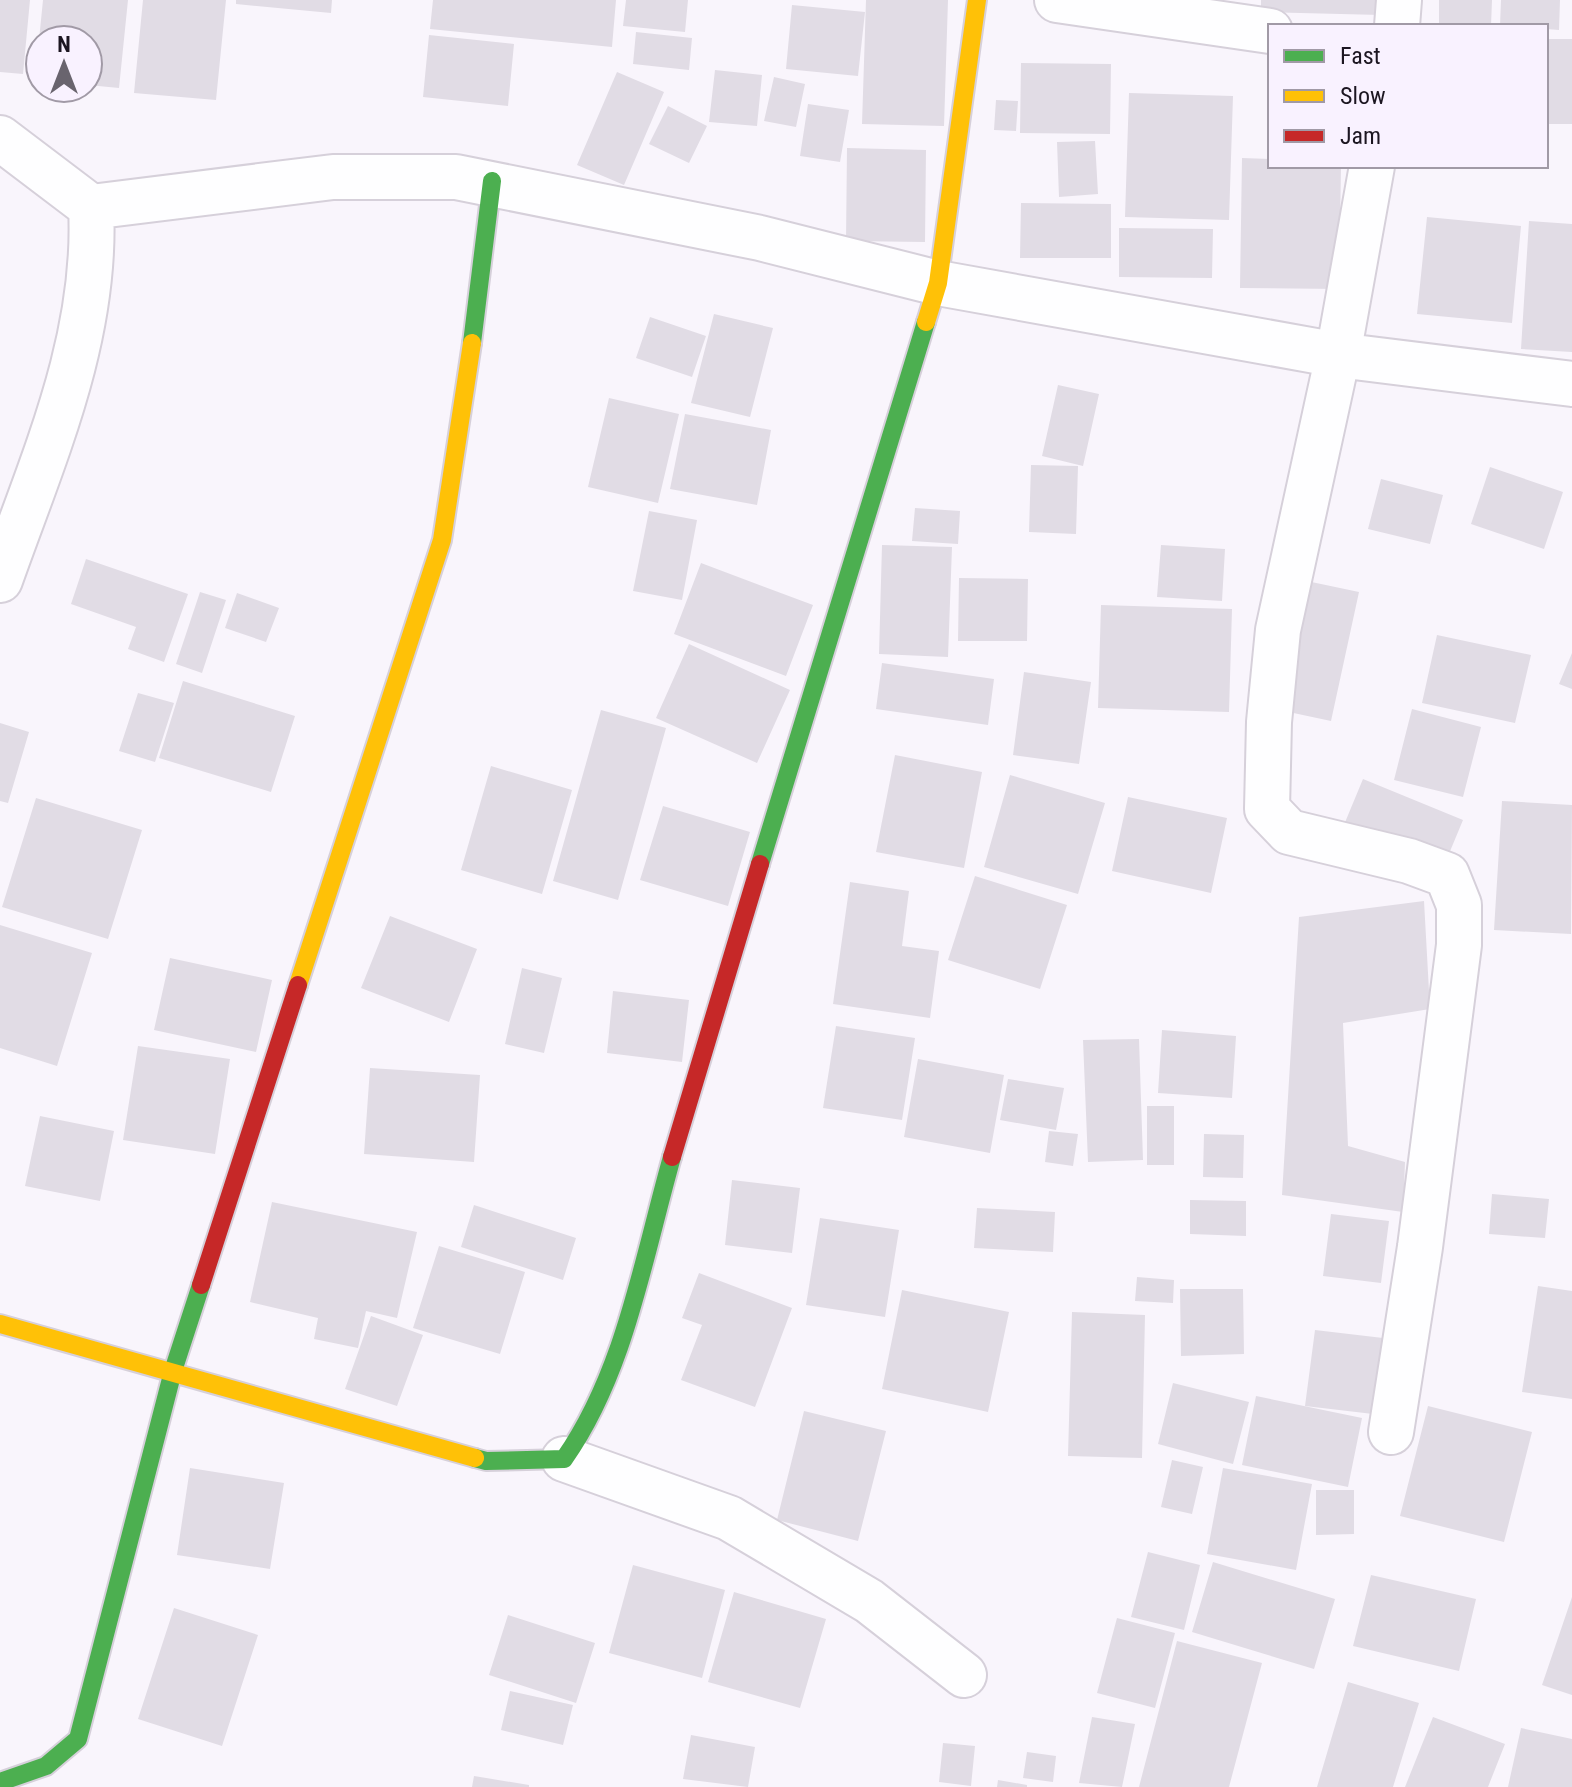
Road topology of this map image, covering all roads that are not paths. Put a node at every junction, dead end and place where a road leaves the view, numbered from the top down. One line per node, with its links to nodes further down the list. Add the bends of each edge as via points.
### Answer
1 (977, 0): 10 (street)
2 (1057, 0): 5 (street)
3 (1399, 0): 4 (street)
4 (1397, 24)
5 (1268, 31)
6 (0, 138): 9 (street)
7 (1372, 168): 11 (street)
8 (492, 181): 9 (street, via 333,177); 10 (street, via 760,238); 15 (street, via 442,540)
9 (91, 207): 13 (street, via 93,248 80,346)
10 (938, 283): 11 (street); 17 (street, via 695,1075 609,1379 590,1422)
11 (1338, 355): 12 (street); 16 (street, via 1278,630 1267,809 1289,832 1447,875 1459,905 1458,960)
12 (1572, 384)
13 (0, 580)
14 (0, 1324): 15 (street)
15 (173, 1371): 17 (street, via 486,1461); 19 (street)
16 (1391, 1432)
17 (564, 1459): 18 (street, via 729,1518 869,1601)
18 (964, 1675)
19 (78, 1739): 20 (street, via 46,1766); 21 (street)
20 (0, 1782)
21 (61, 1787)

